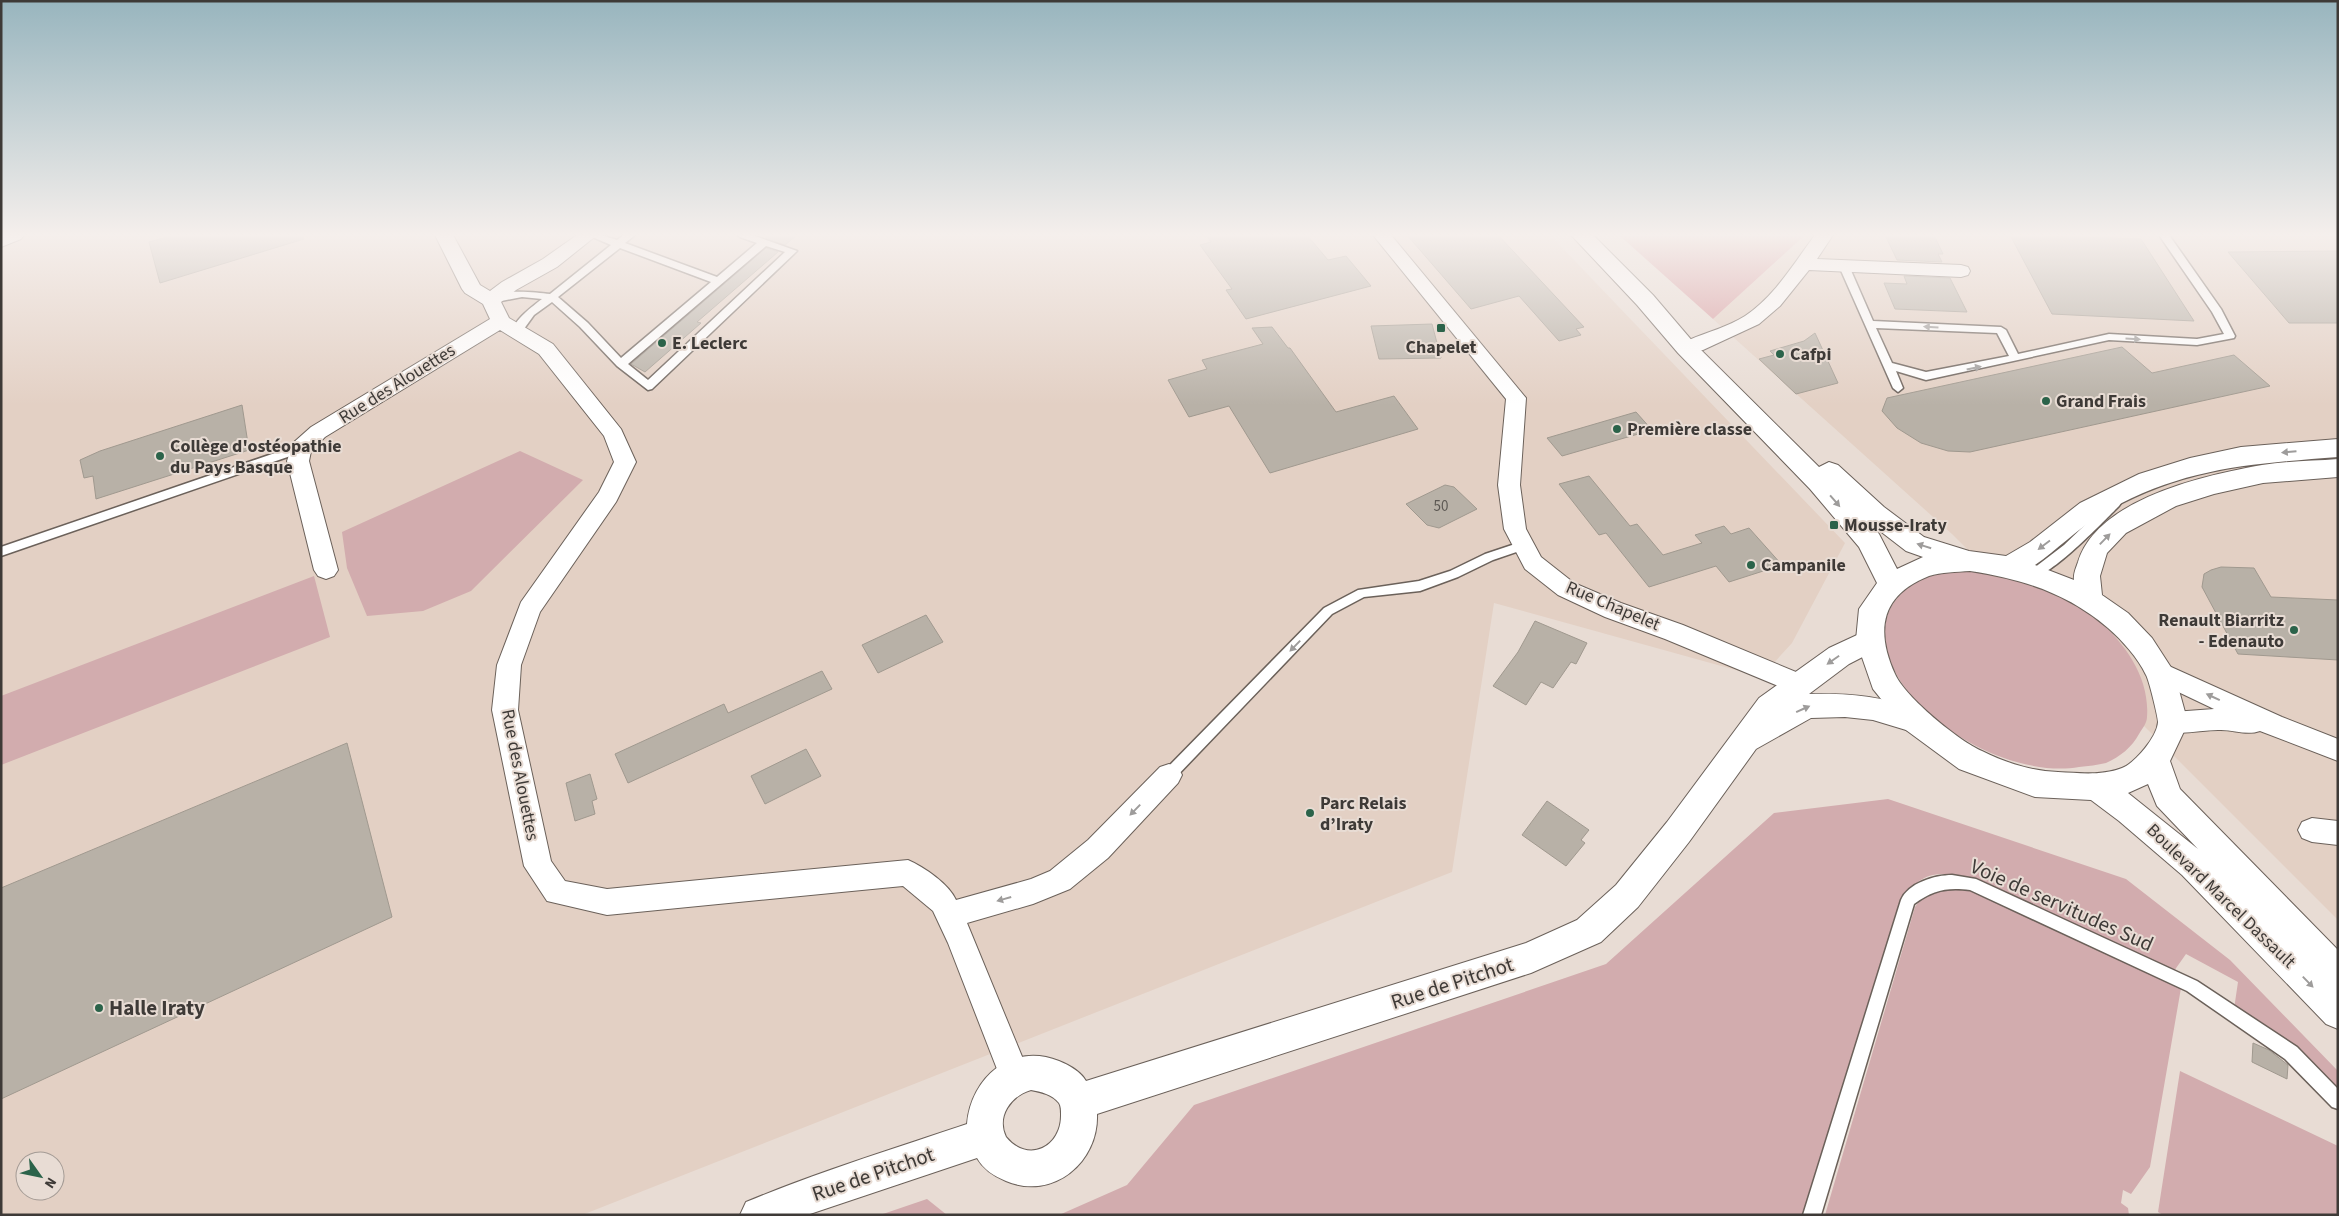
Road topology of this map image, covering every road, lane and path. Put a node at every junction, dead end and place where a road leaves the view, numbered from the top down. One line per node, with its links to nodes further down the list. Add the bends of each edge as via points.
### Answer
1 (475, 292): 13 (street)
2 (508, 292): 13 (street)
3 (559, 292): 11 (lane)
4 (706, 292): 17 (lane)
5 (749, 292): 17 (lane, via 648,386)
6 (1429, 292): 23 (street, Rue Chapelet, via 1516,398 1509,485 1515,529)
7 (1637, 292): 12 (main road)
8 (1781, 292): 15 (street, via 1753,319)
9 (1855, 292): 14 (lane)
10 (2204, 292): 16 (lane, one-way to 10, via 2108,337 2198,342 2230,336)
11 (552, 297): 13 (lane, via 530,313); 13 (lane, via 522,294); 17 (lane)
12 (1645, 300): 15 (main road); 28 (main road, one-way to 28, via 1686,348 1819,483 1870,541)
13 (503, 318): 20 (street, Rue des Alouettes, via 318,432); 41 (street, Rue des Alouettes, via 546,349 614,434 624,462 608,496 529,609 508,665 505,710 538,866 557,892 607,902 908,873 943,902)
14 (1868, 324): 16 (lane, one-way to 14, via 2001,330); 18 (lane)
15 (1696, 345): 25 (main road, one-way to 15, via 1915,544 1876,514 1743,393)
16 (2015, 358): 18 (lane, one-way to 16, via 1926,376)
17 (622, 364)
18 (1888, 365): 19 (lane)
19 (1898, 388)
20 (301, 448): 24 (lane); 26 (street, via 298,461)
21 (2338, 448): 27 (main road, one-way to 27, via 2241,456 2148,480 2089,510 2039,548)
22 (2338, 468): 29 (main road, one-way to 22, via 2087,576 2096,549 2117,526 2167,499 2263,474)
23 (1524, 545): 32 (street, Rue Chapelet, via 1533,563 1566,589); 39 (lane, one-way to 39, via 1420,586 1362,593 1328,611)
24 (1, 552)
25 (1970, 561): 27 (main road); 28 (main road, via 1925,566)
26 (326, 570)
27 (2022, 570): 29 (main road)
28 (1891, 584): 30 (main road, via 1873,608)
29 (2088, 600): 31 (main road, via 2124,627)
30 (1870, 640): 32 (main road, Rue de Pitchot, one-way to 32, via 1839,656); 33 (main road, via 1883,680)
31 (2160, 672): 34 (main road); 35 (street, one-way to 31)
32 (1799, 684): 36 (main road, Rue de Pitchot, via 1769,706)
33 (1916, 721): 36 (main road, one-way to 33, via 1807,706 1872,708); 40 (main road, via 1970,760 2035,784)
34 (2173, 723): 35 (street, via 2219,719); 38 (main road)
35 (2273, 725): 37 (street)
36 (1745, 742): 47 (main road, Rue de Pitchot, via 1628,896 1589,931 1531,957)
37 (2338, 750)
38 (2155, 761): 40 (main road, via 2131,778); 42 (lane, via 2179,795); 43 (main road, Boulevard Marcel Dassault, via 2168,797)
39 (1169, 775): 41 (street, one-way to 41, via 1098,849 1060,880)
40 (2097, 787): 44 (main road, Boulevard Marcel Dassault, one-way to 44, via 2133,812 2188,860)
41 (949, 915): 45 (street, Rue des Alouettes)
42 (2338, 956)
43 (2338, 974)
44 (2338, 1012)
45 (1015, 1076): 47 (main road, via 1046,1072 1071,1088); 48 (main road, via 994,1095 985,1122)
46 (2338, 1101): 50 (lane, Voie de servitudes Sud, via 2291,1053 2192,986 1971,884 1949,880 1924,887 1908,900)
47 (1078, 1102): 48 (main road, via 1079,1132 1061,1158 1047,1166 1032,1170 1003,1161)
48 (987, 1136): 49 (main road, Rue de Pitchot)
49 (759, 1215)
50 (1812, 1215)

